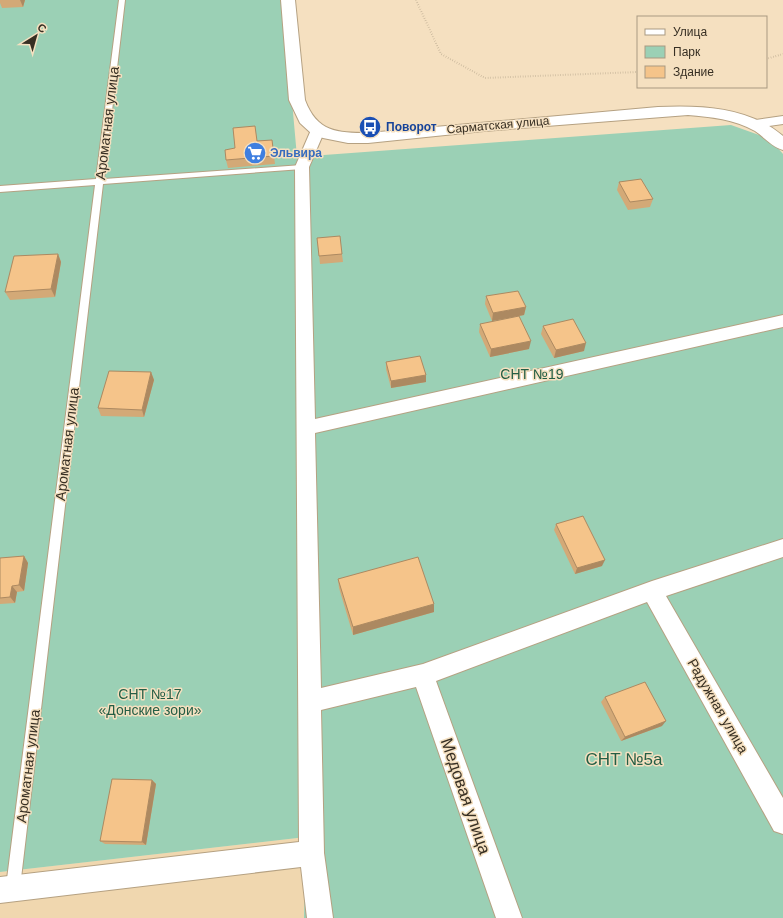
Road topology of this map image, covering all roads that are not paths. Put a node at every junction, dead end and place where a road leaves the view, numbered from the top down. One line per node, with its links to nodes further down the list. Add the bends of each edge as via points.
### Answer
1 (122, 0): 8 (lane, Ароматная улица)
2 (288, 0): 5 (main road, Сарматская улица, via 297,100 306,120)
3 (783, 120): 4 (street)
4 (754, 124): 5 (main road, Сарматская улица, via 736,117 687,111 368,138 342,137); 6 (main road, Сарматская улица, via 770,132)
5 (318, 130): 7 (street)
6 (783, 145)
7 (302, 167): 8 (lane); 11 (street)
8 (100, 182): 9 (lane); 18 (lane, Ароматная улица)
9 (0, 189)
10 (783, 321): 11 (street)
11 (306, 428): 15 (street)
12 (783, 548): 13 (street)
13 (652, 591): 14 (street); 16 (street, Радужная улица)
14 (423, 675): 15 (street); 20 (street, Медовая улица)
15 (310, 702): 17 (street)
16 (783, 822)
17 (312, 853): 18 (street); 19 (street)
18 (6, 889)
19 (320, 918)
20 (509, 918)

